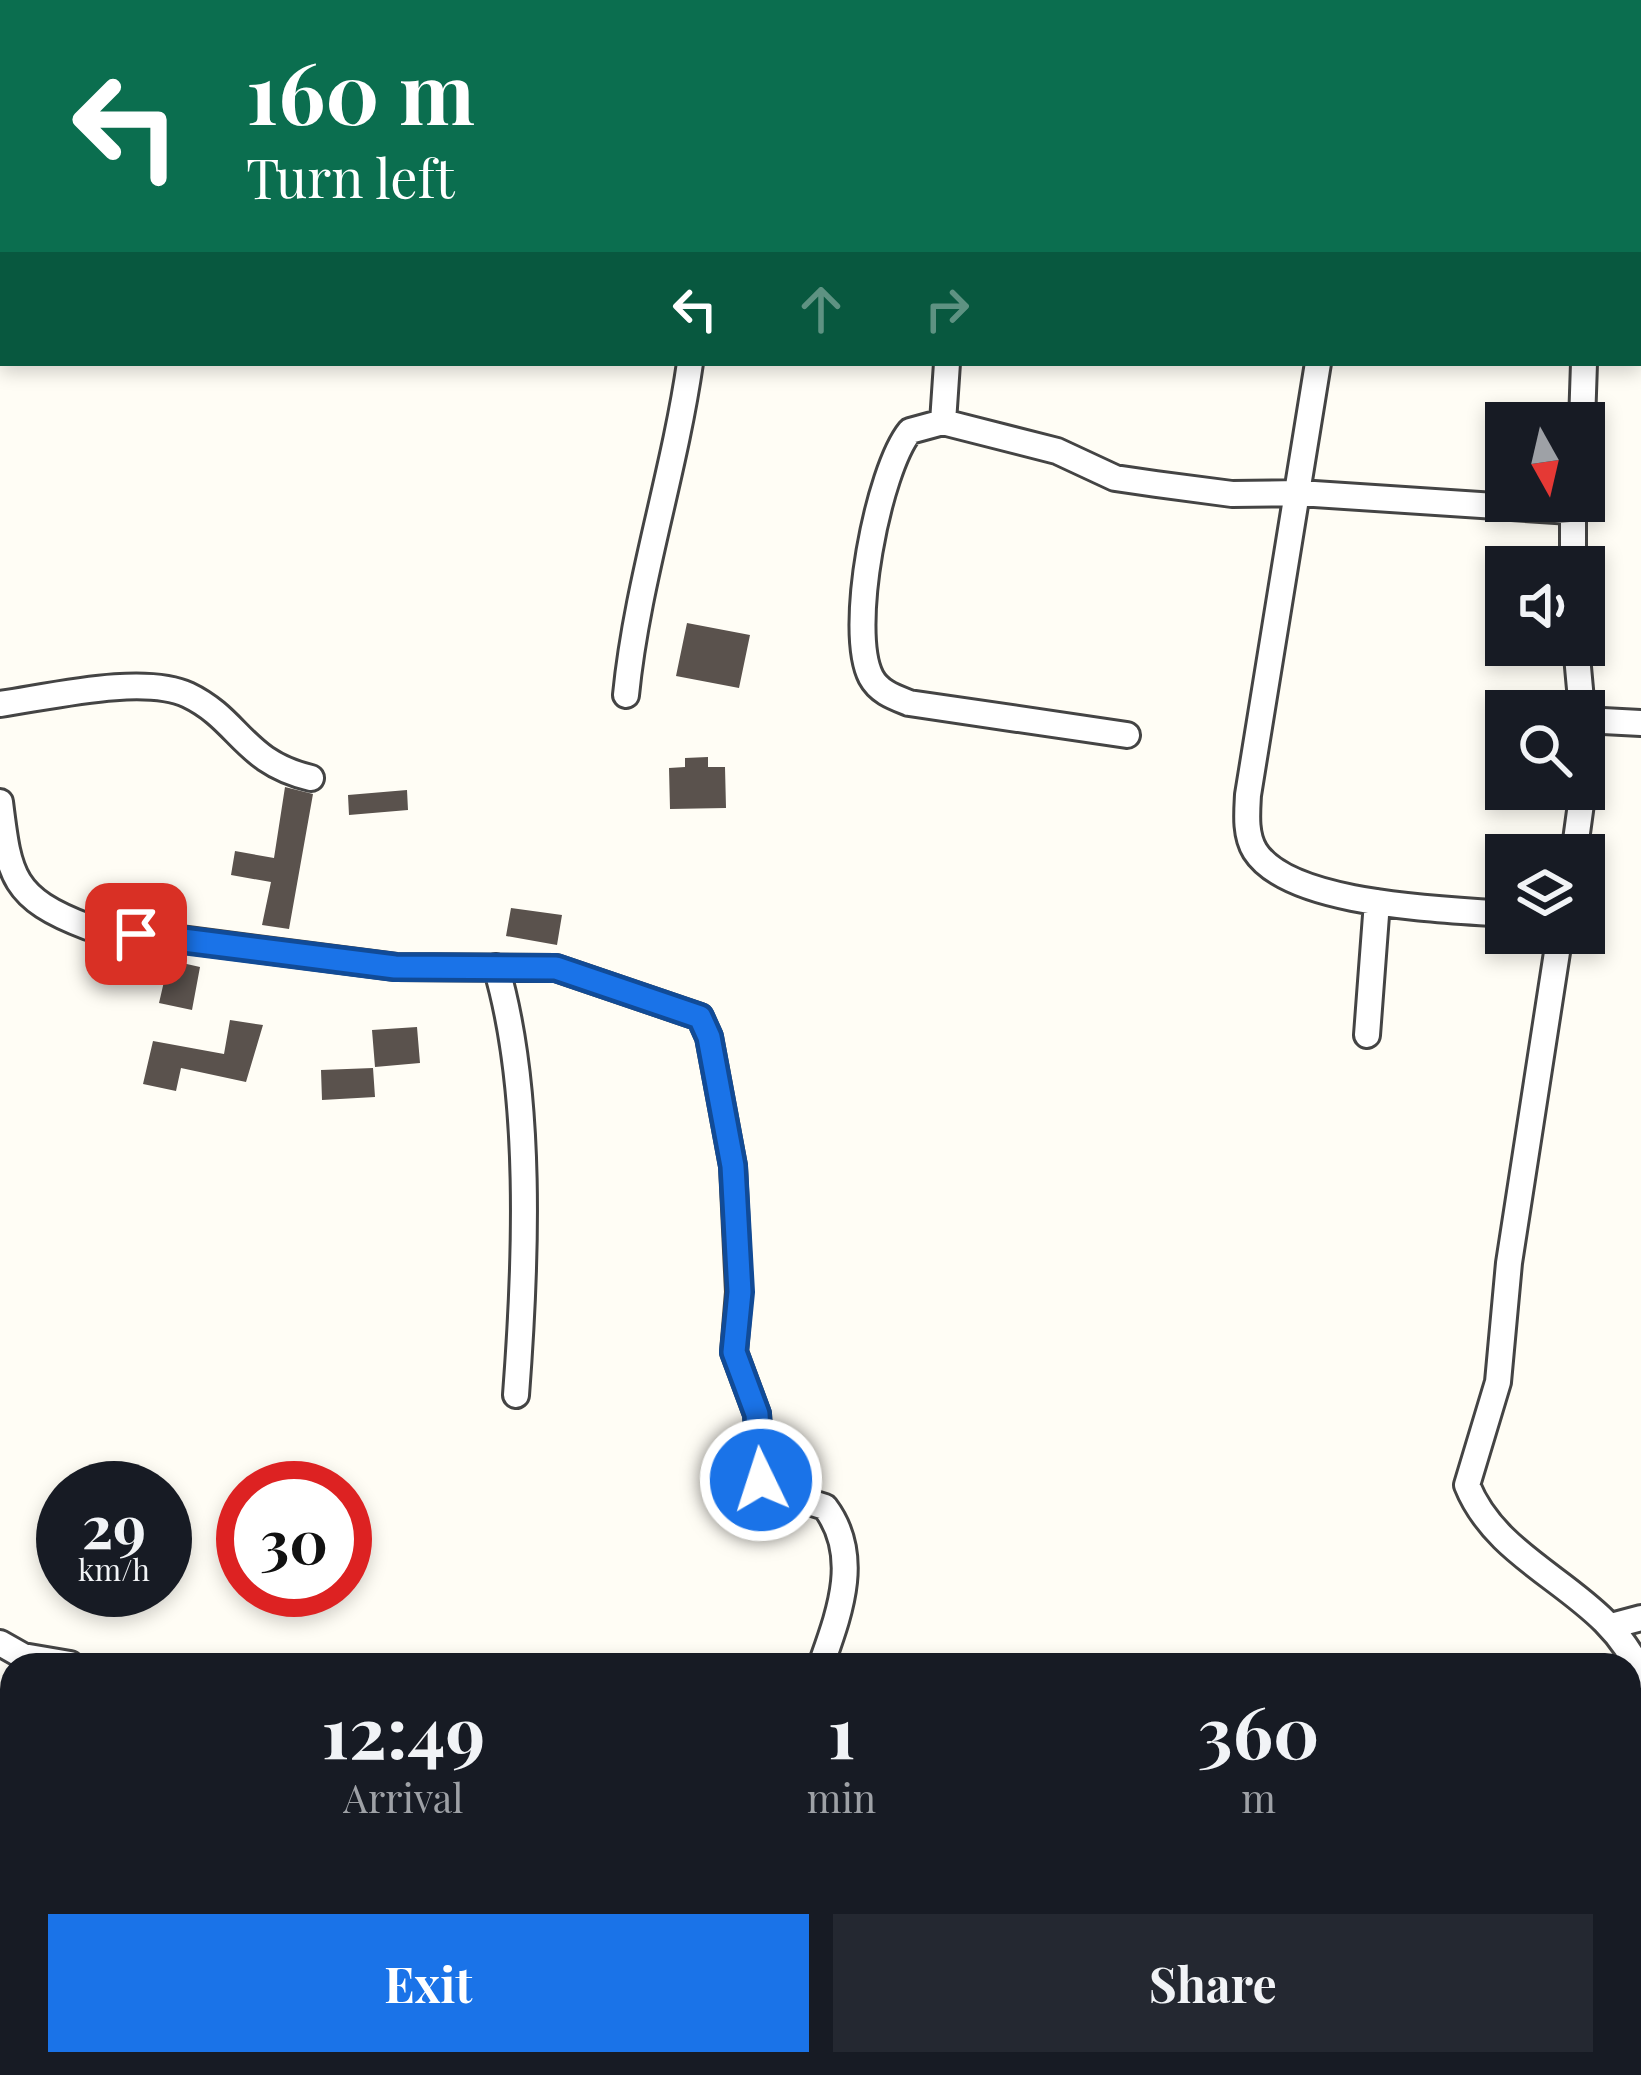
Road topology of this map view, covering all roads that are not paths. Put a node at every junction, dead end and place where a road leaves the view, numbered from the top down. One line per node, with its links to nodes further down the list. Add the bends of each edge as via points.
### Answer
1 (689, 366): 9 (street)
2 (946, 366): 6 (street)
3 (1318, 366): 7 (street)
4 (1585, 366): 5 (street)
5 (1583, 402)
6 (943, 422): 7 (street, via 1057,451 1115,478 1232,494); 13 (street, via 910,431 889,475 868,578 865,656 872,680 909,703)
7 (1298, 493): 8 (street); 16 (street, via 1247,825 1255,851 1285,878)
8 (1485, 502)
9 (626, 695)
10 (0, 704): 14 (street, via 116,689 186,694 277,770)
11 (1605, 721): 12 (street)
12 (1641, 723)
13 (1127, 735)
14 (311, 778)
15 (0, 802): 19 (street, via 18,884 88,927 395,967)
16 (1377, 902): 17 (street); 20 (street)
17 (1485, 912)
18 (1557, 954): 23 (street, via 1498,1382 1467,1485 1496,1536)
19 (496, 967): 21 (street, via 515,1070 523,1259); 24 (street, via 595,977 700,1017 733,1166 740,1292 734,1352 757,1414 761,1480 825,1508 847,1562)
20 (1367, 1034)
21 (515, 1395)
22 (1641, 1618): 23 (street)
23 (1611, 1626): 25 (street)
24 (825, 1653)
25 (1632, 1653)

